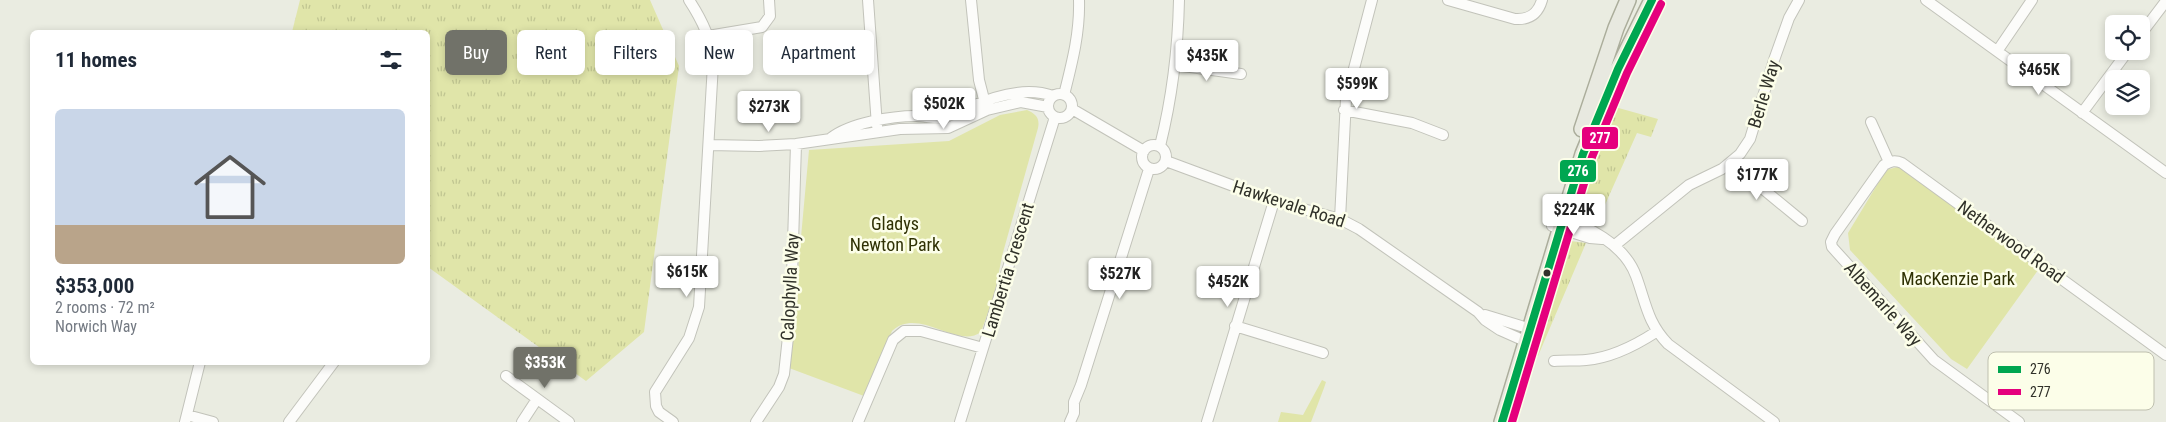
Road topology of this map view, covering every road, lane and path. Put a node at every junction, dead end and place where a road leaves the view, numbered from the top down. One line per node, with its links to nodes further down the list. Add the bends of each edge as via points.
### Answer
1 (689, 0): 17 (street)
2 (769, 0): 18 (street, via 770,16 762,27)
3 (868, 0): 32 (street)
4 (971, 0): 26 (street)
5 (1079, 0): 24 (street, via 1077,44)
6 (1179, 0): 21 (street)
7 (1372, 0): 29 (street)
8 (1448, 0): 9 (street, via 1523,20 1536,13)
9 (1542, 0)
10 (1628, 0): 49 (main road, via 1578,138)
11 (1652, 0): 49 (main road, via 1595,123)
12 (1799, 0): 41 (street, Berle Way, via 1774,60 1750,139)
13 (1926, 0): 19 (street)
14 (2032, 0): 19 (street)
15 (2166, 1): 16 (street)
16 (2150, 22)
17 (705, 30)
18 (744, 30)
19 (1998, 50): 30 (street)
20 (2121, 60): 30 (street)
21 (1176, 65): 22 (street); 39 (street)
22 (1241, 74)
23 (712, 75): 37 (street)
24 (1064, 95): 25 (street); 28 (street, via 1070,100)
25 (1053, 96): 26 (street, via 1034,91 1020,92); 27 (street)
26 (985, 106): 27 (street, via 1021,102); 32 (street, via 947,117 916,116); 34 (street, via 948,128 919,127)
27 (1048, 107): 31 (street)
28 (1072, 110): 31 (street, via 1066,117); 40 (street)
29 (1344, 110): 35 (street, via 1412,123); 47 (street)
30 (2082, 113): 45 (street)
31 (1055, 117): 54 (street, Lambertia Crescent)
32 (876, 121): 34 (street); 36 (street)
33 (1871, 122): 43 (street)
34 (878, 132): 36 (street)
35 (1443, 135)
36 (830, 138): 38 (street)
37 (709, 144): 38 (street); 69 (street, via 698,307 689,338 655,392 659,412)
38 (796, 144): 70 (street, Calophylla Way, via 791,309 784,374)
39 (1160, 146): 40 (street, via 1151,146); 42 (street, via 1166,153)
40 (1144, 151): 44 (street, via 1143,161)
41 (1734, 160): 48 (street, via 1757,184); 50 (street, Berle Way, via 1689,185)
42 (1166, 161): 44 (street, via 1159,169); 46 (street, Hawkevale Road)
43 (1889, 162): 56 (street, Netherwood Road, via 1902,163); 62 (street, Albemarle Way, via 1835,234 1832,247 1934,360)
44 (1149, 169): 73 (street)
45 (2166, 173)
46 (1274, 200): 47 (street, Hawkevale Road); 51 (street)
47 (1340, 219): 53 (street, Hawkevale Road, via 1478,312 1484,320)
48 (1802, 221)
49 (1558, 222): 50 (street, via 1589,229); 53 (main road)
50 (1615, 245): 52 (street, via 1635,274 1646,312)
51 (1235, 326): 55 (street); 74 (street)
52 (1656, 332): 57 (street, via 1601,357); 77 (street)
53 (1524, 334): 75 (main road); 76 (main road)
54 (983, 348): 71 (street, via 921,331 904,331 893,340); 72 (street, Lambertia Crescent)
55 (1323, 353)
56 (2166, 355)
57 (1554, 360)
58 (199, 365): 64 (street)
59 (332, 365): 66 (street)
60 (506, 376): 61 (street)
61 (537, 399): 67 (street); 68 (street)
62 (1988, 399)
63 (2003, 410): 78 (street, Albemarle Way)
64 (186, 418): 65 (street)
65 (213, 422)
66 (289, 422)
67 (522, 422)
68 (569, 422)
69 (673, 422)
70 (756, 422)
71 (858, 422)
72 (960, 422)
73 (1070, 422)
74 (1207, 422)
75 (1493, 422)
76 (1502, 422)
77 (1774, 422)
78 (2019, 422)

